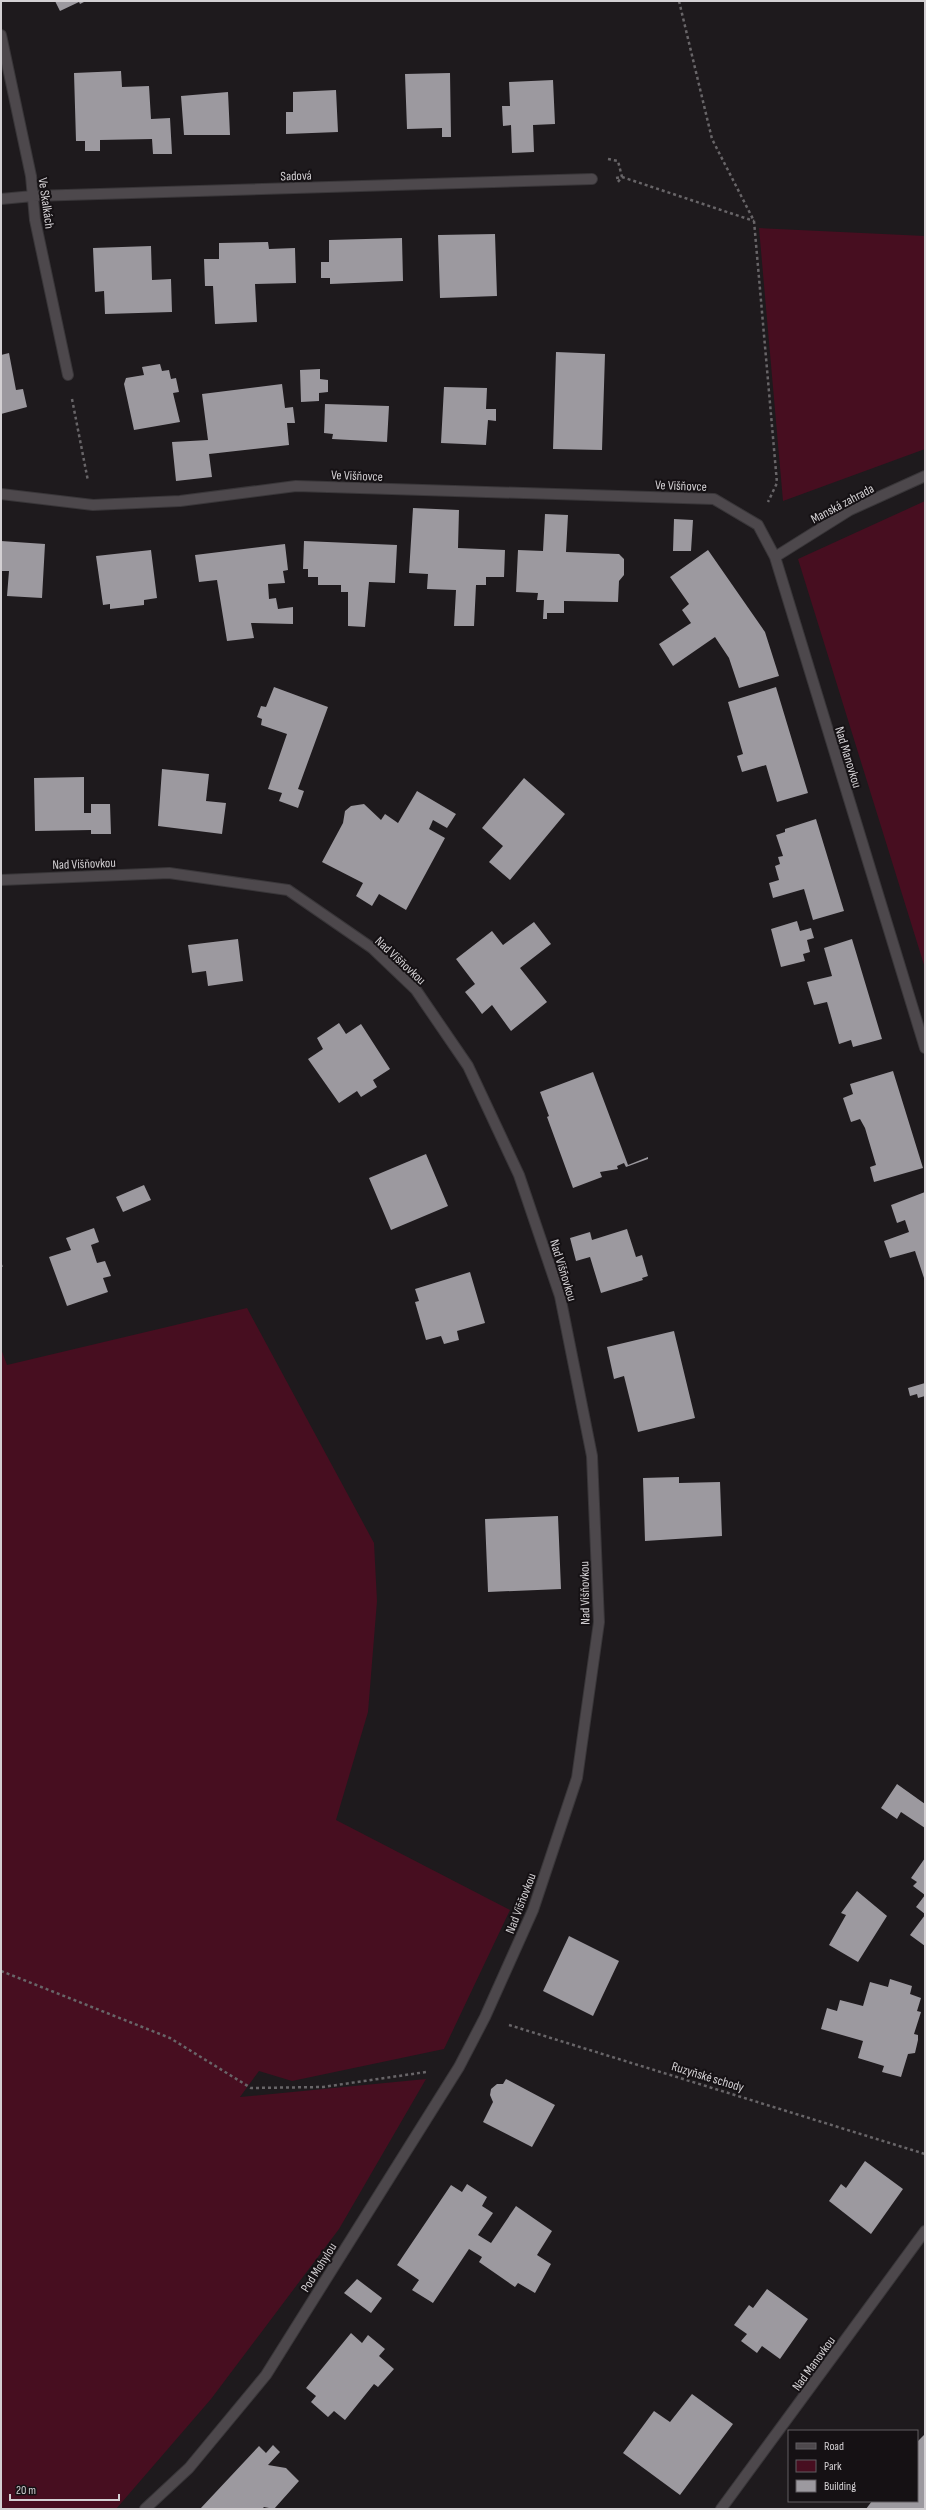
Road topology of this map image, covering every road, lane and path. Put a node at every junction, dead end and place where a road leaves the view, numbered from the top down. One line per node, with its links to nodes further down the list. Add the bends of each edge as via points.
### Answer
1 (678, 1): 6 (path, via 712,139)
2 (1, 35): 4 (street, Ve Skalkách)
3 (592, 179): 4 (street, Sadová); 6 (path, via 622,178)
4 (33, 196): 5 (street, Sadová); 7 (street, Ve Skalkách, via 35,220)
5 (1, 199)
6 (754, 221): 11 (path, via 777,483)
7 (68, 375): 8 (path)
8 (86, 468)
9 (925, 476): 12 (street, Manská zahrada, via 850,510)
10 (1, 494): 11 (street, Ve Višňovce, via 93,505 180,501 296,486 714,499)
11 (758, 525): 12 (street, Nad Manovkou)
12 (775, 557): 14 (street, Nad Manovkou)
13 (1, 880): 16 (street, Nad Višňovkou, via 169,873 288,890 372,948 416,990 468,1066 519,1175 560,1296 592,1456 599,1622 577,1778 533,1910)
14 (925, 1048)
15 (1, 1971): 17 (path, via 170,2038 251,2088 324,2087)
16 (485, 2017): 17 (street, Pod Mohylou); 18 (path, Ruzyňské schody)
17 (458, 2067): 20 (street, Pod Mohylou, via 266,2375 189,2468)
18 (925, 2154)
19 (925, 2231): 21 (street, Nad Manovkou)
20 (145, 2509)
21 (721, 2509)

